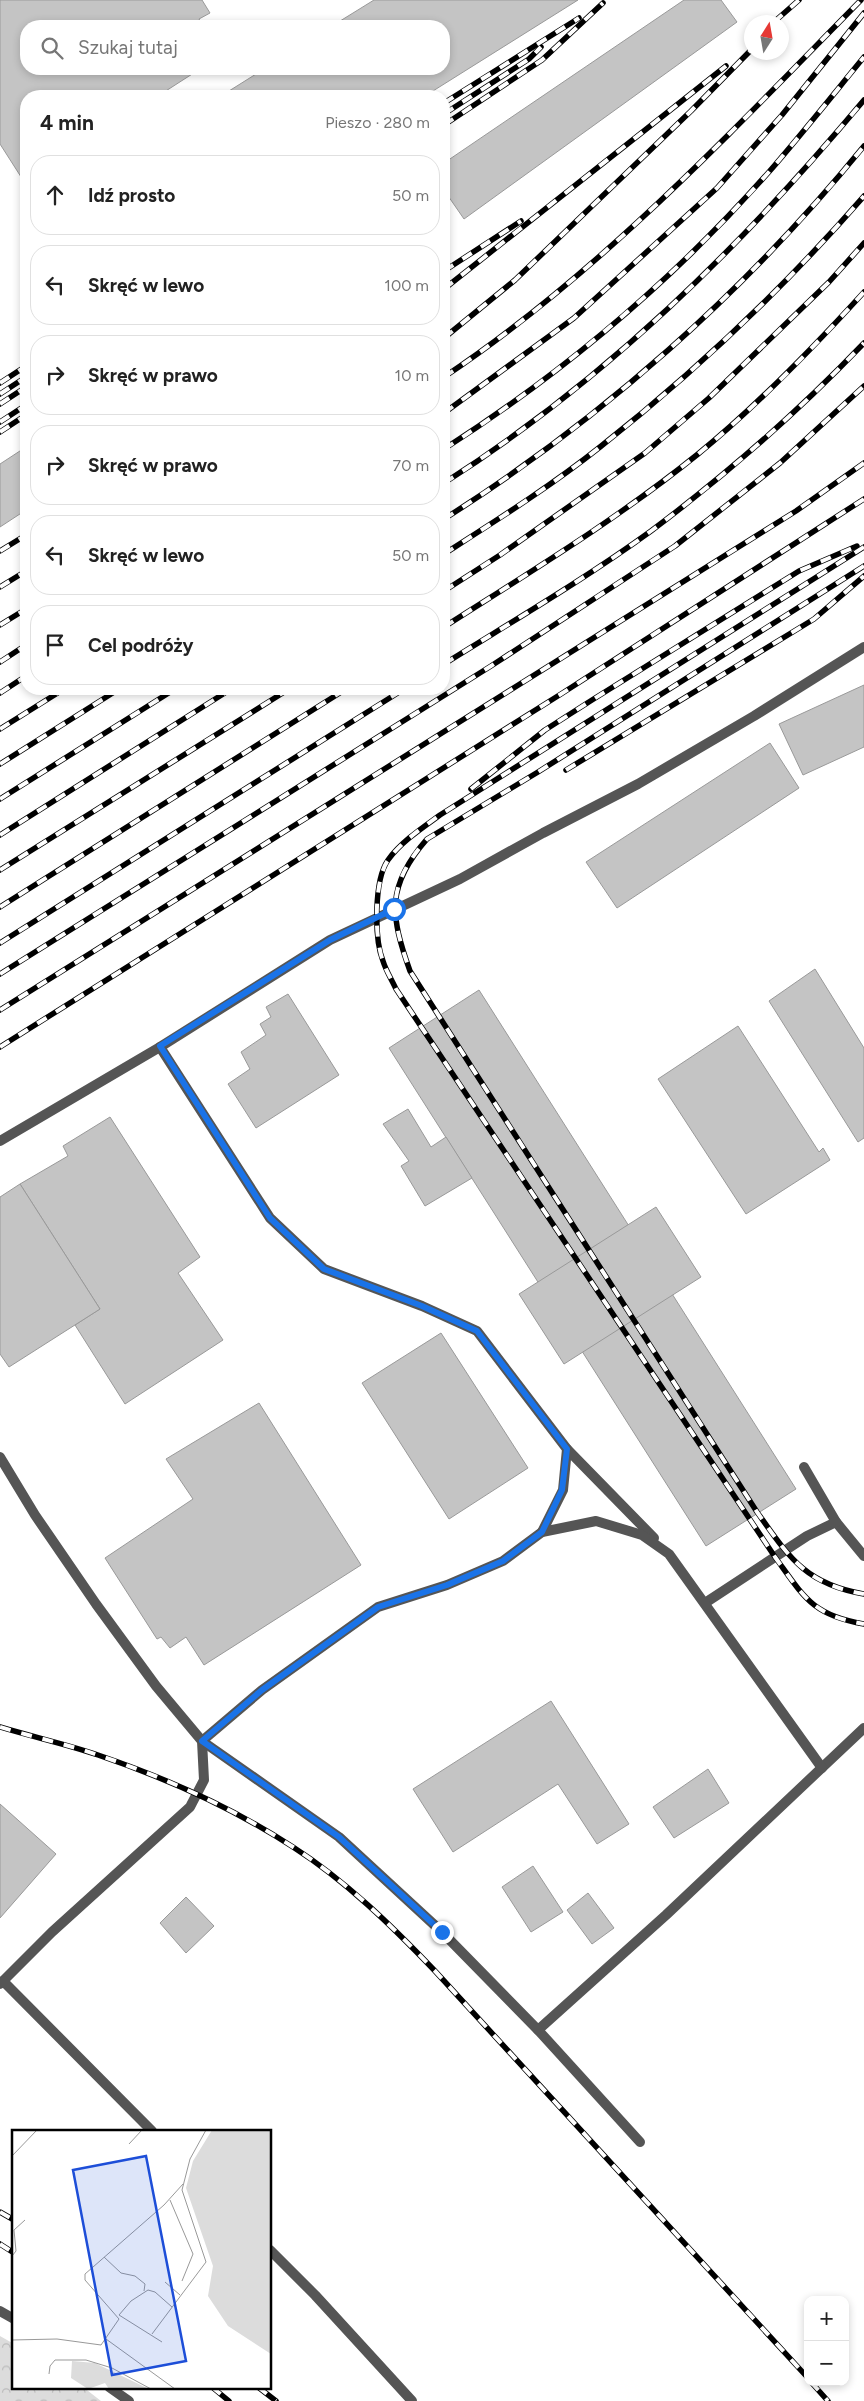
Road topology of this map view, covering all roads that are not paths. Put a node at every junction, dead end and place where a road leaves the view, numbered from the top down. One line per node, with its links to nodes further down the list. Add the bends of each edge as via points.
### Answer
1 (864, 647): 2 (lane, via 638,784 460,880 330,940)
2 (160, 1046): 3 (lane); 4 (lane, via 270,1218 324,1269 422,1306 477,1331)
3 (0, 1140)
4 (567, 1449): 8 (lane, via 562,1490); 9 (lane)
5 (0, 1456): 13 (lane, via 35,1515 96,1604 156,1686)
6 (804, 1467): 7 (lane)
7 (836, 1522): 10 (lane); 11 (lane, via 807,1536)
8 (542, 1532): 9 (lane, via 596,1521 642,1535); 13 (lane, via 503,1561 447,1585 378,1607 262,1690)
9 (669, 1554): 11 (lane)
10 (864, 1556)
11 (705, 1603): 14 (lane)
12 (864, 1728): 14 (lane)
13 (202, 1741): 15 (lane, via 204,1780 190,1807 58,1926); 16 (lane, via 339,1837 442,1932)
14 (822, 1768): 16 (lane)
15 (2, 1983): 17 (lane)
16 (538, 2030): 18 (lane)
17 (151, 2130)
18 (640, 2142)
19 (271, 2251): 24 (lane)
20 (0, 2311): 21 (lane)
21 (12, 2319)
22 (110, 2388): 23 (lane)
23 (129, 2401)
24 (412, 2401)

